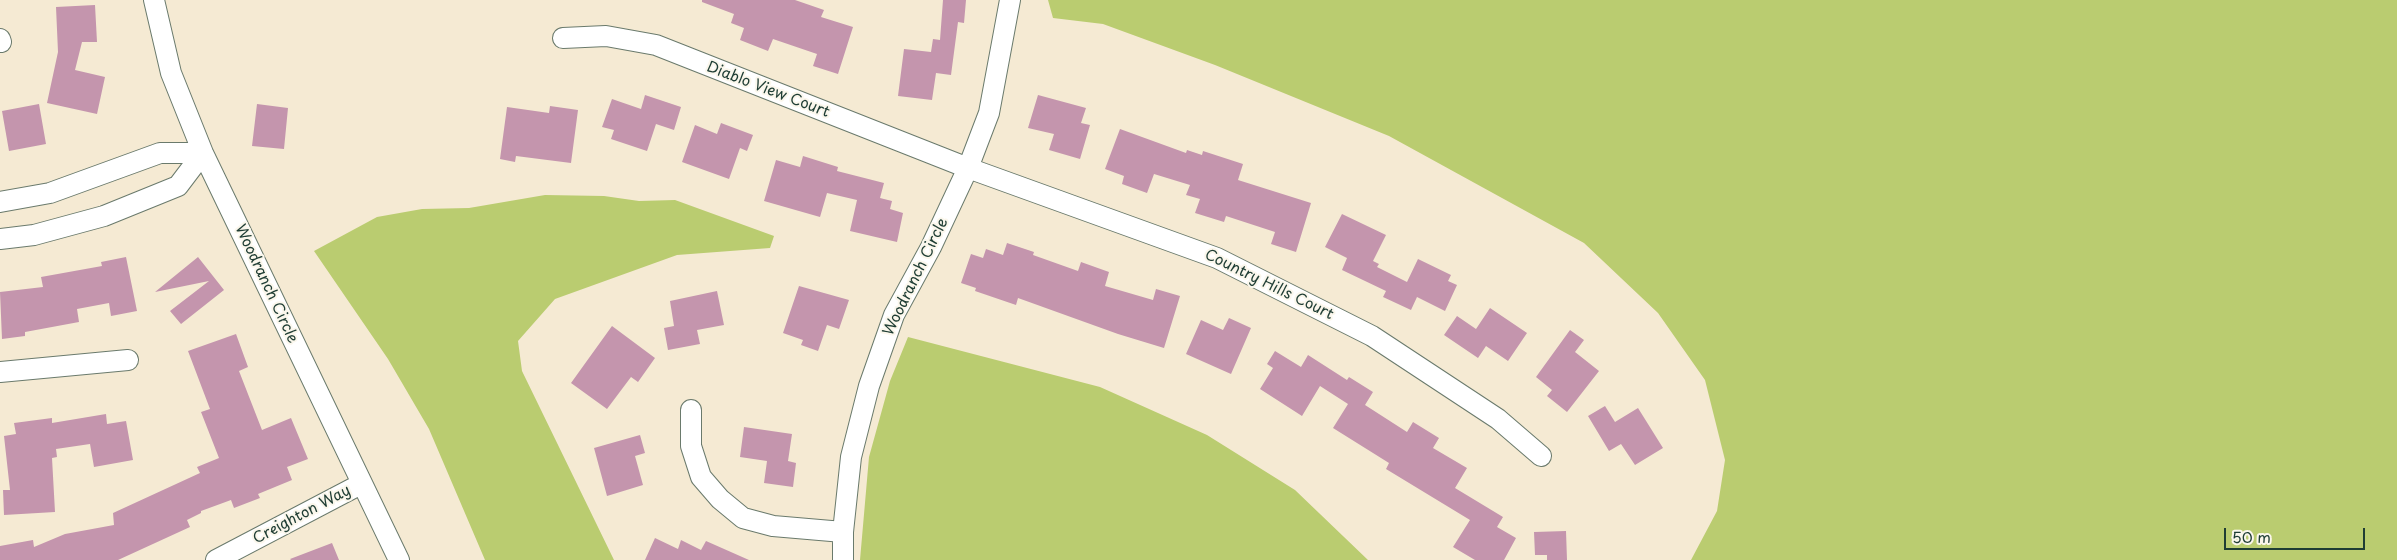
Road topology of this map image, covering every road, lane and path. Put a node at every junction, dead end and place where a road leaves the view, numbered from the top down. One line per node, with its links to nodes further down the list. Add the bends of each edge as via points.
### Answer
1 (154, 0): 4 (street, Woodranch Circle, via 171,74)
2 (1010, 0): 5 (street, Woodranch Circle, via 989,113)
3 (563, 38): 5 (street, Diablo View Court, via 606,36 656,45)
4 (203, 152): 6 (street, via 160,153 50,193); 7 (street, via 178,186 104,216 34,235); 12 (street, Woodranch Circle)
5 (968, 168): 11 (street, Country Hills Court, via 1216,258 1364,331 1498,419); 13 (street, Woodranch Circle, via 894,315 869,386 851,457)
6 (0, 202)
7 (0, 239)
8 (128, 360): 9 (street)
9 (0, 372)
10 (691, 410): 13 (street, via 691,446 701,477 743,518 773,526)
11 (1542, 456)
12 (361, 484): 14 (street, Creighton Way); 15 (street, Woodranch Circle)
13 (842, 532): 16 (street, Woodranch Circle)
14 (216, 560)
15 (399, 560)
16 (843, 560)

